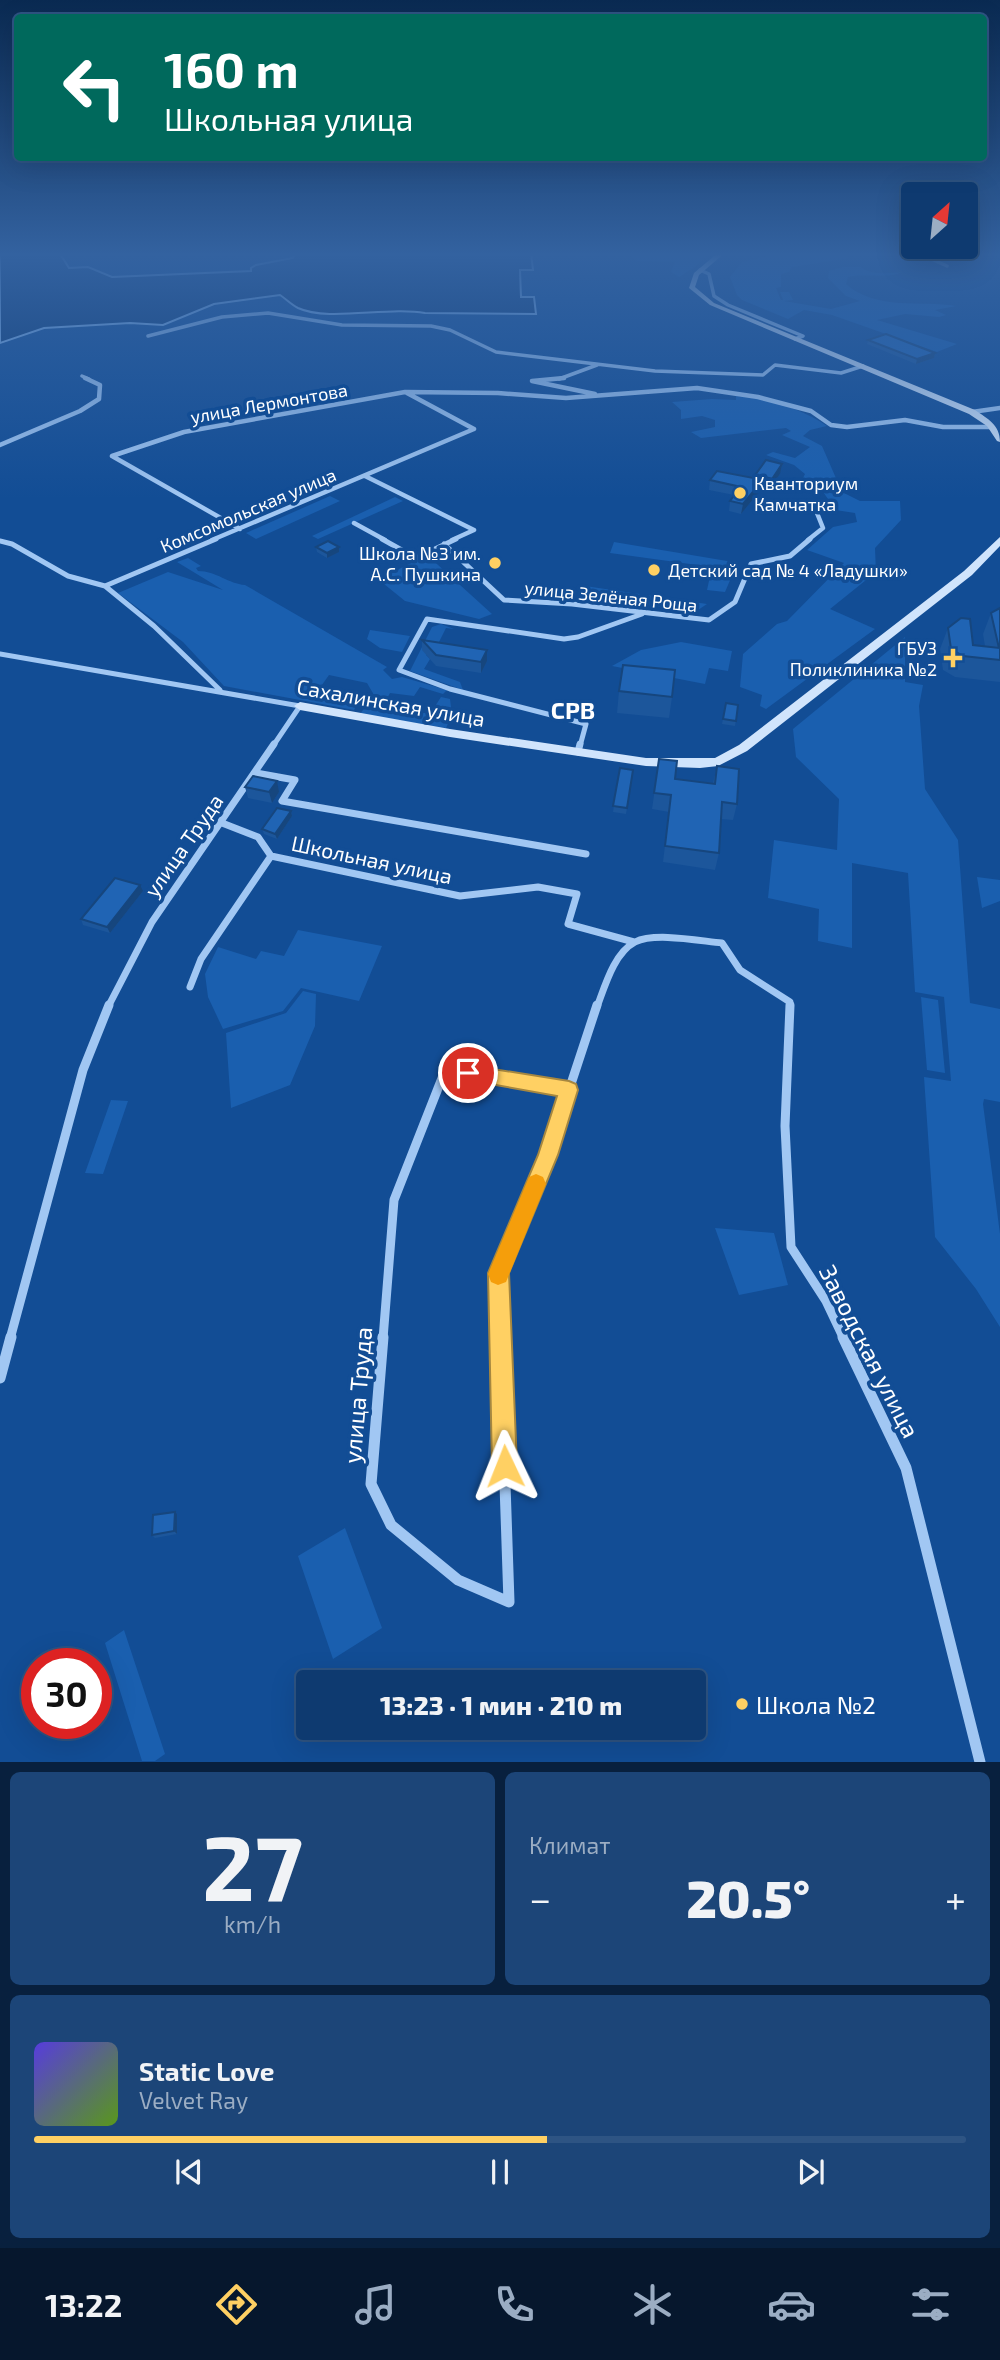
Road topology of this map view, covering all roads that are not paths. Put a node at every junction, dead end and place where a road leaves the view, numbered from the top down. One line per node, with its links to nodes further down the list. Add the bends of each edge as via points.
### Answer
1 (154, 334): 5 (street)
2 (463, 334): 7 (street, via 496,352)
3 (783, 334): 6 (street)
4 (799, 334): 6 (street, via 803,336)
5 (148, 336)
6 (795, 339): 8 (street)
7 (598, 365): 8 (street, via 655,372 763,375 775,365 841,373); 11 (street, via 557,380 532,381)
8 (863, 366): 13 (street)
9 (82, 376): 16 (street, via 100,385 99,399)
10 (405, 393): 11 (street, улица Лермонтова); 17 (street, Комсомольская улица, via 474,429); 20 (street, улица Лермонтова, via 184,432 112,456)
11 (605, 396): 14 (street, улица Лермонтова, via 697,388 811,411 831,425 905,420)
12 (1000, 408): 13 (street)
13 (972, 412): 14 (street)
14 (992, 427): 15 (street)
15 (1000, 439)
16 (0, 444)
17 (365, 475): 20 (street, Комсомольская улица); 23 (street, via 474,530)
18 (817, 513): 25 (street, улица Зелёная Роща, via 823,528 790,556 751,564 735,602 709,620)
19 (354, 523): 23 (street, via 416,558)
20 (240, 529): 24 (street, Комсомольская улица)
21 (0, 541): 24 (street, via 68,576)
22 (999, 542): 29 (street, Сахалинская улица, via 968,573 718,762 646,762)
23 (444, 544): 25 (street, улица Зелёная Роща, via 504,600)
24 (105, 586): 27 (street)
25 (642, 614): 29 (street, via 565,639 427,619 399,670 459,691 586,724)
26 (0, 654): 27 (street, Сахалинская улица)
27 (220, 691): 28 (street, Сахалинская улица)
28 (300, 706): 29 (street, Сахалинская улица); 30 (street, улица Труда)
29 (578, 752)
30 (256, 772): 31 (street, улица Труда); 32 (street, via 295,780 282,801)
31 (222, 823): 33 (street, via 258,837); 38 (street, улица Труда, via 152,922 114,992 79,1082)
32 (586, 854)
33 (271, 856): 34 (street, Школьная улица, via 460,895 538,887 577,894 568,925); 36 (street, via 201,959)
34 (634, 942): 35 (street, Школьная улица); 37 (street, via 617,958)
35 (722, 943): 39 (street, Заводская улица, via 740,970 790,1002 785,1126 791,1247 826,1301 906,1468)
36 (190, 987)
37 (569, 1090): 37 (street, улица Труда, via 548,1155 498,1273 509,1602 458,1580 391,1525 371,1483 394,1200 446,1068)
38 (0, 1378)
39 (980, 1762)

